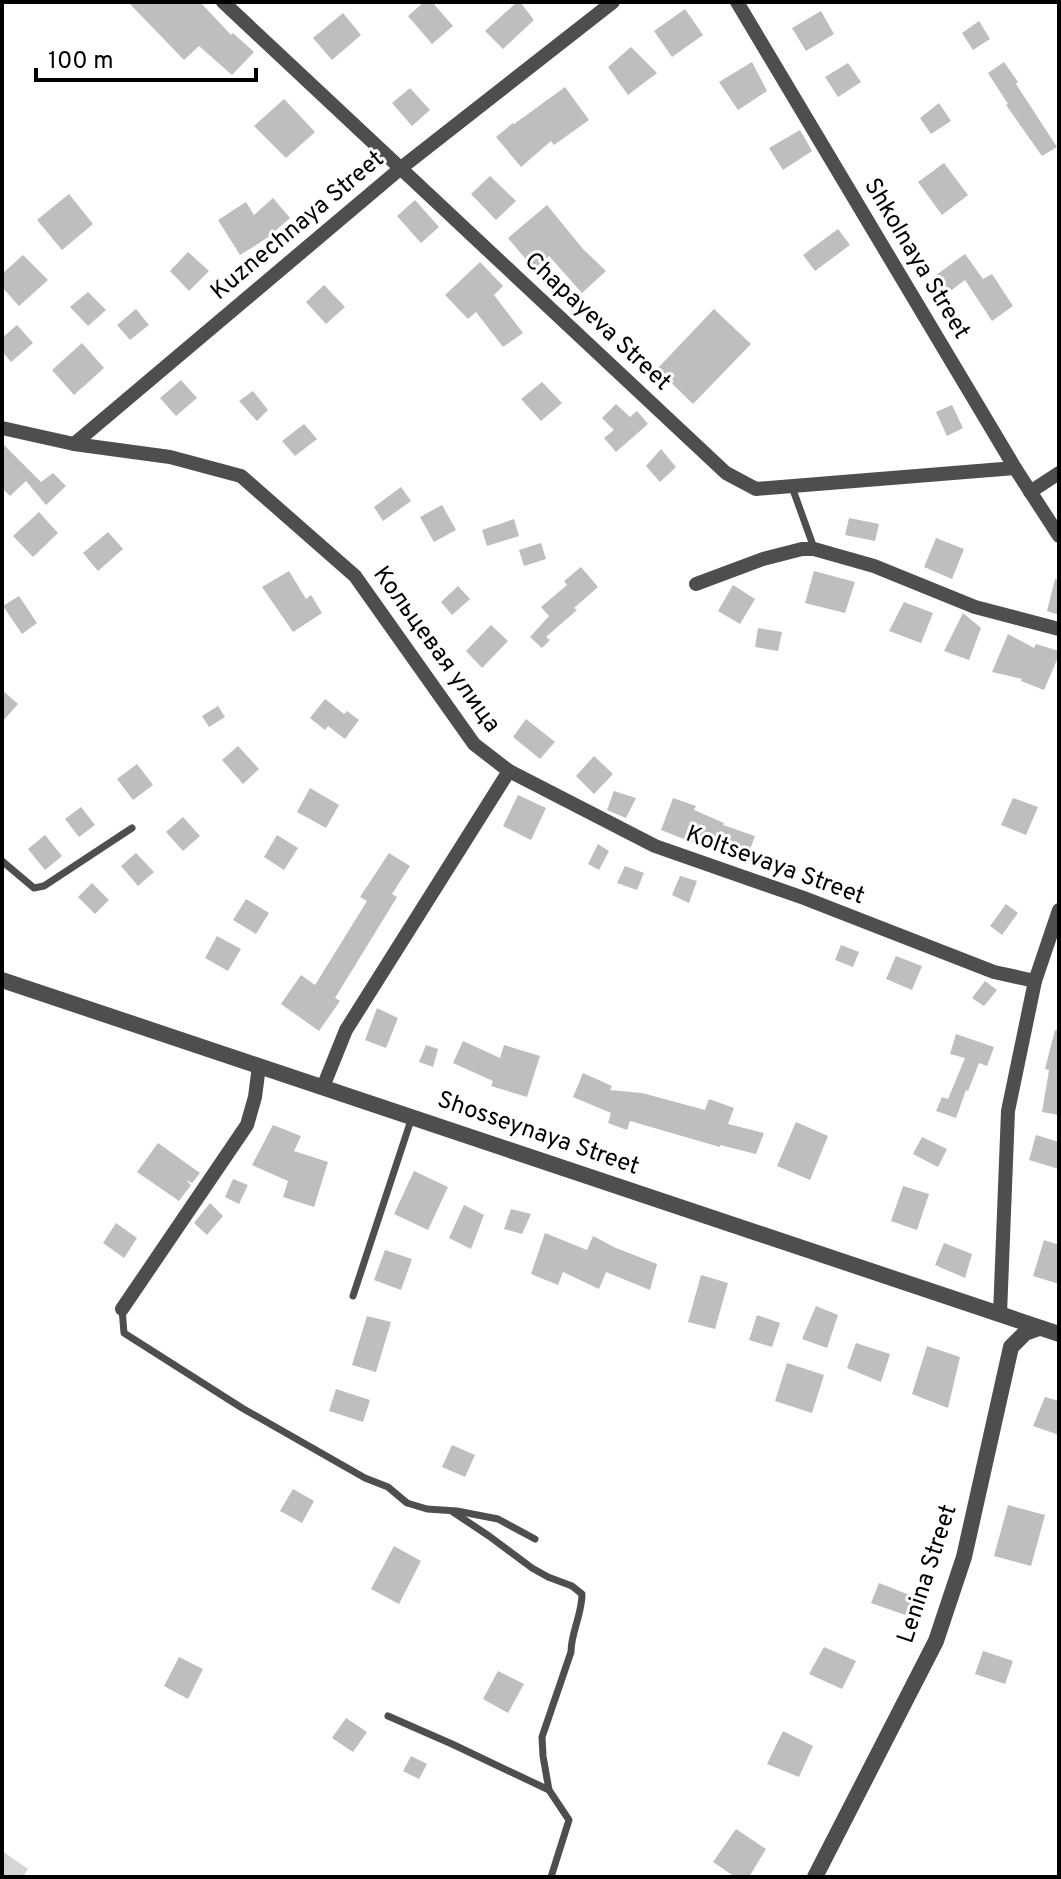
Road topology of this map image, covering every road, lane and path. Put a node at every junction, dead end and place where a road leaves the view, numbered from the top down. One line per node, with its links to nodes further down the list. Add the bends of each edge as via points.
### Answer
1 (223, 2): 4 (street, Chapayeva Street)
2 (613, 2): 4 (street, Kuznechnaya Street)
3 (737, 2): 7 (street, Shkolnaya Street)
4 (401, 168): 6 (street, Kuznechnaya Street); 9 (street, Chapayeva Street, via 726,473 756,489)
5 (2, 428): 6 (street)
6 (74, 444): 15 (street, Кольцевая улица, via 170,457 241,476 355,576 474,744)
7 (1015, 468): 9 (street, Chapayeva Street); 10 (street, Shkolnaya Street)
8 (1059, 473): 10 (street)
9 (792, 487): 12 (lane)
10 (1030, 492): 11 (street, Shkolnaya Street)
11 (1059, 536)
12 (814, 549): 13 (street, via 763,559); 14 (street, via 874,566 975,607)
13 (696, 584)
14 (1059, 629)
15 (509, 771): 20 (street, Koltsevaya Street, via 655,846 994,972); 22 (street, via 346,1030)
16 (132, 828): 17 (lane, via 44,886 34,888)
17 (2, 861)
18 (1059, 910): 20 (street)
19 (2, 980): 21 (street, Shosseynaya Street)
20 (1035, 981): 26 (street, via 1008,1111)
21 (259, 1066): 22 (street, Shosseynaya Street); 25 (street, via 247,1125)
22 (323, 1087): 23 (street, Shosseynaya Street)
23 (412, 1117): 24 (lane); 26 (street, Shosseynaya Street)
24 (353, 1296)
25 (122, 1309): 29 (lane, via 124,1333 242,1408 388,1487 407,1503)
26 (1000, 1314): 27 (street, Shosseynaya Street)
27 (1039, 1328): 28 (street, Shosseynaya Street); 34 (street, Lenina Street, via 1011,1347 964,1557 936,1641)
28 (1059, 1334)
29 (451, 1511): 30 (lane, via 498,1519); 32 (lane, via 532,1568 582,1594 571,1652 542,1737)
30 (535, 1539)
31 (388, 1716): 32 (lane)
32 (549, 1790): 33 (lane, via 569,1820)
33 (551, 1877)
34 (815, 1877)

